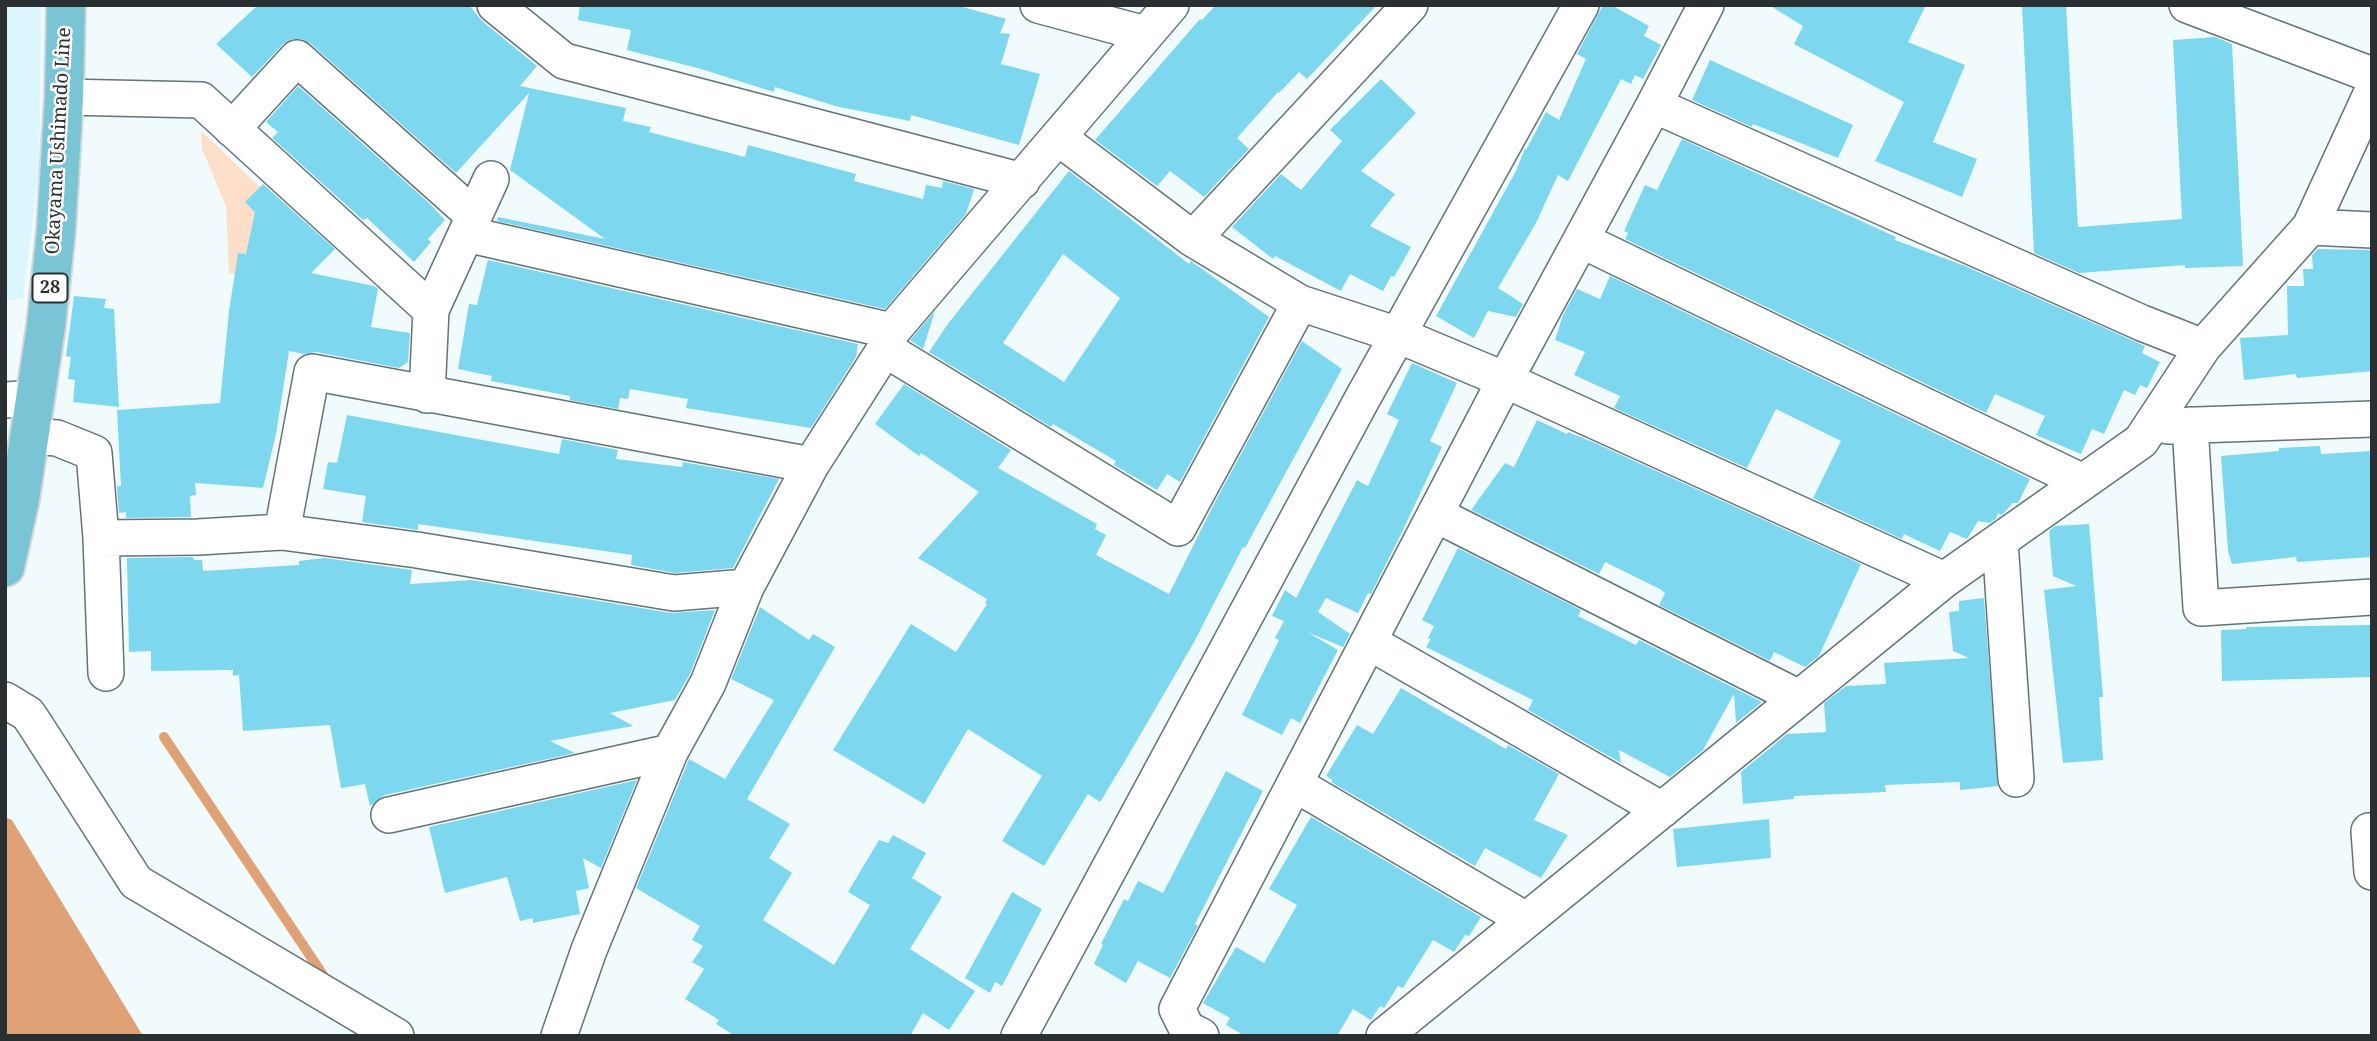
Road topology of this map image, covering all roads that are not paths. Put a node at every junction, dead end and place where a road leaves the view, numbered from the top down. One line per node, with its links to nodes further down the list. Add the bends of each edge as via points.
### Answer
1 (66, 5): 12 (main road, Okayama Ushimado Line / 28)
2 (495, 5): 17 (street, via 565,61)
3 (1038, 5): 9 (street)
4 (1171, 5): 9 (street)
5 (1410, 5): 21 (street)
6 (1581, 5): 25 (street)
7 (1706, 5): 13 (street)
8 (2187, 5): 10 (street)
9 (1145, 34): 15 (street)
10 (2372, 75)
11 (2372, 92): 19 (street)
12 (64, 97): 14 (street, via 201,100); 30 (main road, Okayama Ushimado Line / 28, via 46,326)
13 (1654, 105): 22 (street); 27 (street)
14 (232, 129): 18 (street, via 297,58); 24 (street)
15 (1059, 138): 17 (street); 21 (street)
16 (491, 179): 18 (street)
17 (1022, 181): 26 (street)
18 (470, 225): 24 (street); 26 (street)
19 (2311, 227): 20 (street); 27 (street)
20 (2372, 230)
21 (1192, 239): 23 (street)
22 (1581, 240): 28 (street); 36 (street)
23 (1300, 303): 25 (street); 26 (street, via 1178,528)
24 (431, 310): 29 (street)
25 (1398, 335): 28 (street); 59 (street)
26 (889, 340): 35 (street)
27 (2203, 347): 33 (street)
28 (1505, 380): 37 (street); 42 (street)
29 (427, 395): 35 (street); 38 (street, via 312,372)
30 (20, 399): 34 (main road, Okayama Ushimado Line / 28)
31 (2372, 419): 32 (street)
32 (2190, 425): 33 (street); 44 (street, via 2201,608)
33 (2150, 426): 36 (street, via 2141,440)
34 (30, 436): 39 (street, via 57,438 94,453); 41 (main road, Okayama Ushimado Line / 28)
35 (811, 465): 43 (street)
36 (2083, 482): 40 (street)
37 (1435, 514): 45 (street); 47 (street)
38 (282, 532): 39 (street); 43 (street, via 674,593)
39 (101, 538): 46 (street)
40 (2000, 541): 42 (street); 50 (street)
41 (5, 567)
42 (1944, 580): 47 (street)
43 (746, 587): 49 (street, via 708,683)
44 (2372, 597)
45 (1369, 642): 51 (street); 52 (street)
46 (106, 673)
47 (1799, 698): 52 (street)
48 (5, 700): 57 (street, via 37,726 136,882)
49 (670, 752): 53 (street); 58 (street)
50 (2016, 779)
51 (1295, 784): 56 (street); 60 (street, via 1177,1009 1187,1029)
52 (1662, 810): 56 (street)
53 (389, 815)
54 (2372, 831): 55 (street)
55 (2372, 872)
56 (1526, 920): 61 (street)
57 (396, 1036)
58 (559, 1036)
59 (1019, 1036)
60 (1201, 1036)
61 (1384, 1036)

